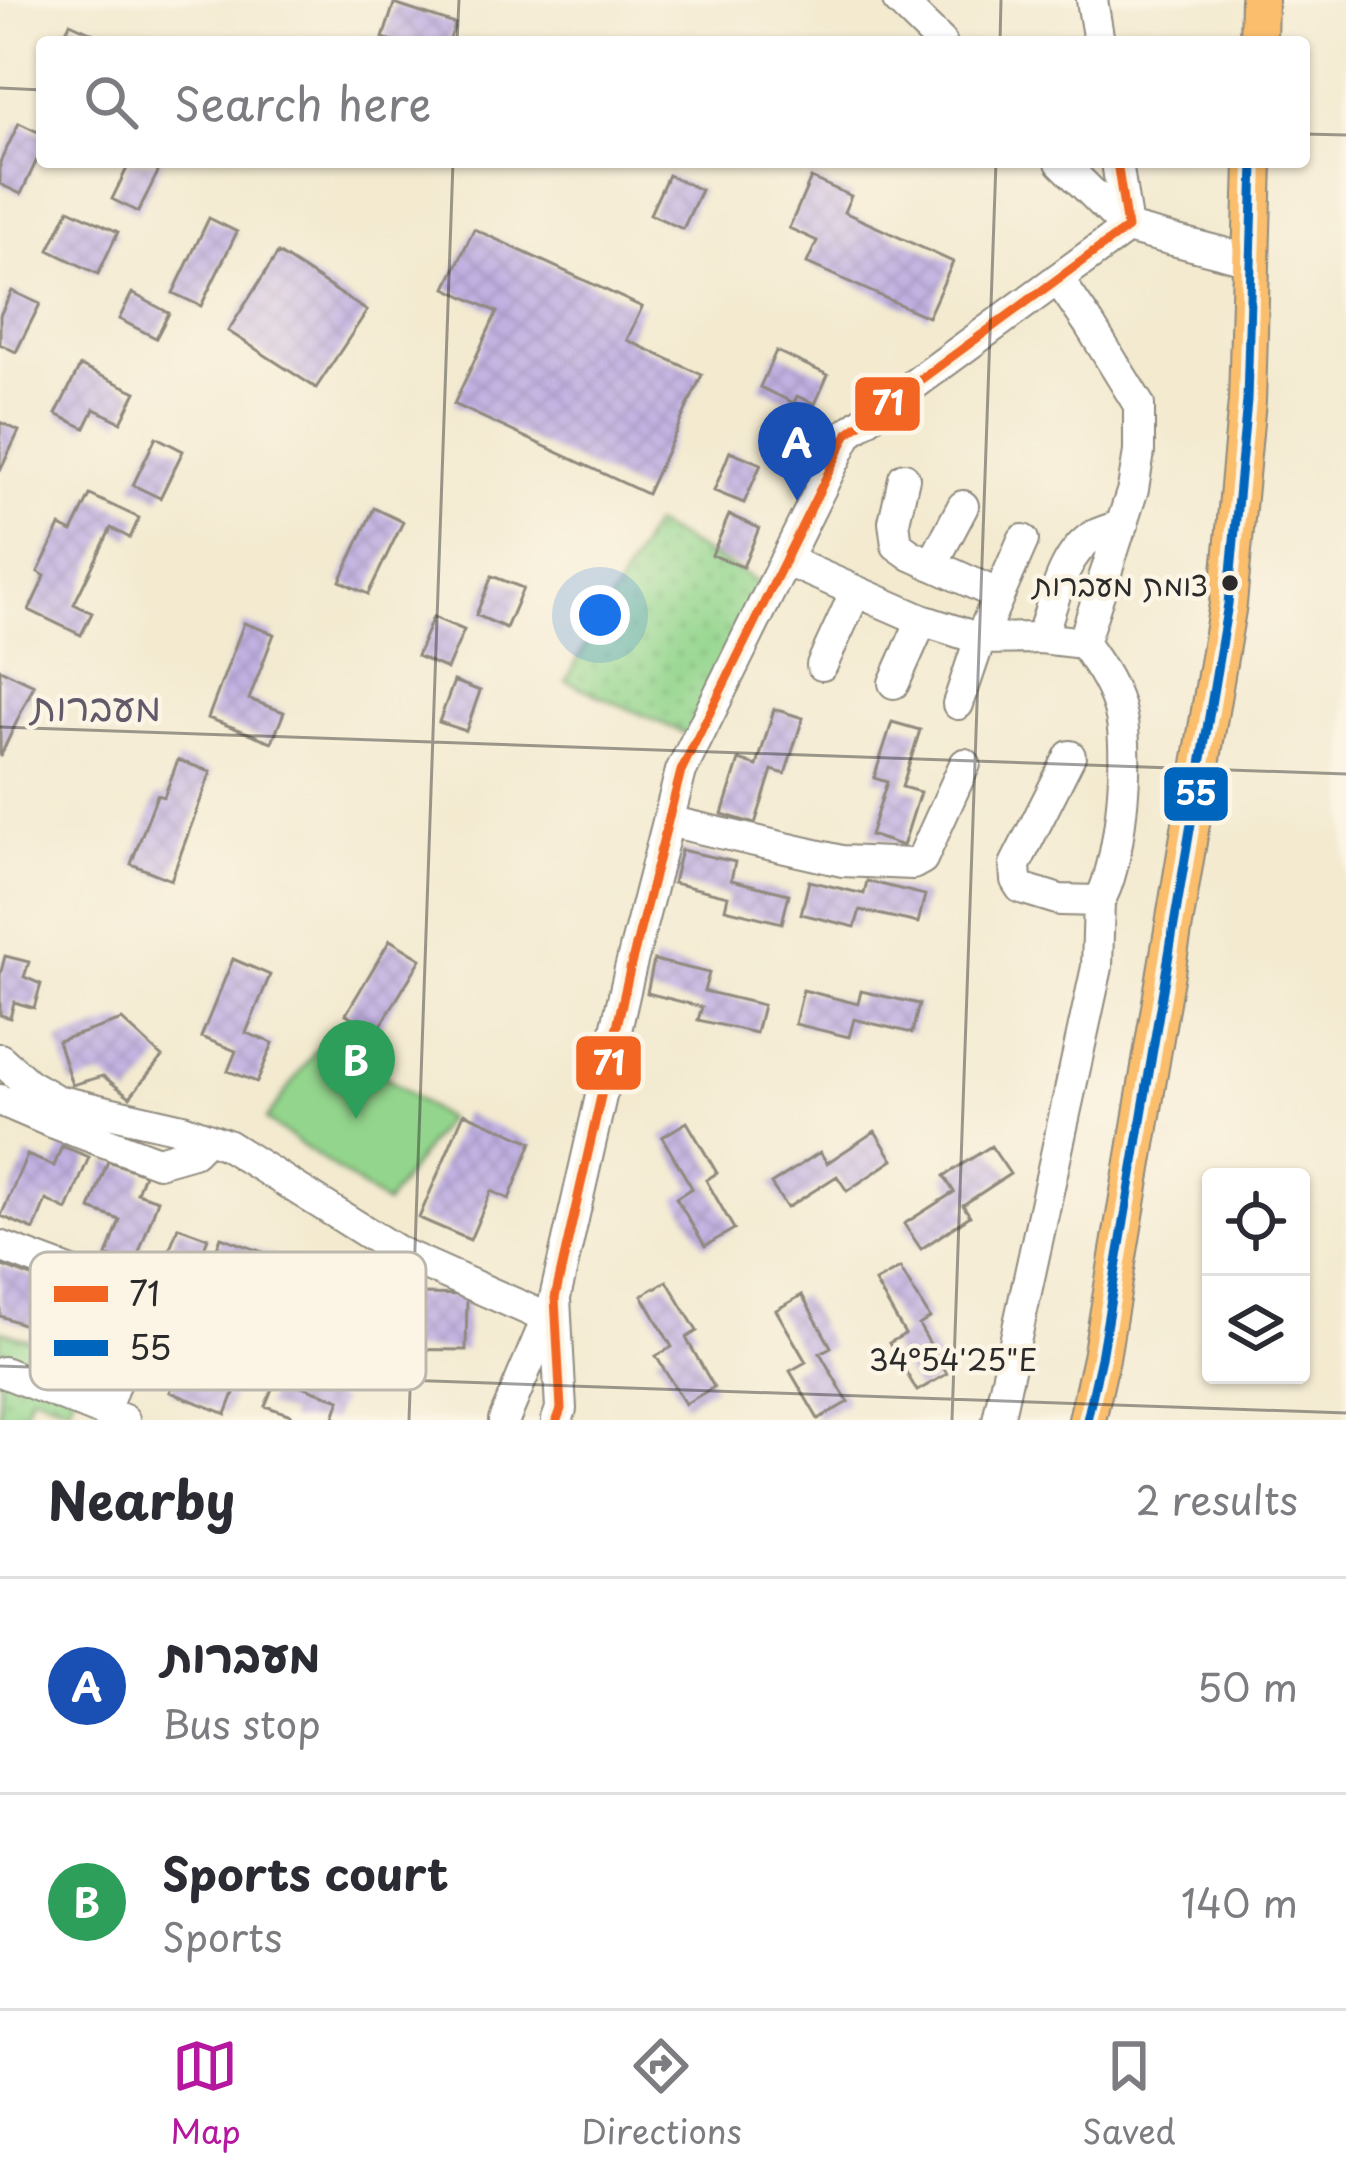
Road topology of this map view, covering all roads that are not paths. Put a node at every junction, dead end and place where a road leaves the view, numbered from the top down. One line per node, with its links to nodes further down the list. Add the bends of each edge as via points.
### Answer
1 (898, 0): 4 (street)
2 (1092, 0): 5 (street)
3 (1259, 0): 6 (main road)
4 (934, 36)
5 (1098, 36)
6 (1258, 36)
7 (1067, 168): 10 (street)
8 (1118, 168): 10 (street)
9 (1254, 168): 11 (main road)
10 (1127, 228): 11 (street); 12 (street)
11 (1250, 260): 47 (main road, via 1247,401 1228,604)
12 (1058, 279): 15 (street, via 1138,405 1139,452); 17 (street, via 848,433)
13 (904, 478): 18 (street, via 897,545)
14 (963, 506): 18 (street)
15 (1123, 525): 22 (street, via 1077,549); 24 (street)
16 (1022, 540): 20 (street)
17 (785, 560): 19 (street); 30 (street, via 681,771)
18 (932, 565): 20 (street)
19 (856, 591): 21 (street); 25 (street)
20 (999, 595): 23 (street)
21 (922, 620): 23 (street); 26 (street)
22 (1041, 638): 23 (street); 24 (street)
23 (980, 639): 27 (street)
24 (1083, 643): 31 (street, via 1121,712 1126,748 1114,860)
25 (822, 665)
26 (894, 683)
27 (958, 704)
28 (1070, 756): 31 (street, via 1015,865 1016,880 1060,901)
29 (965, 764): 30 (street, via 913,864 842,861)
30 (668, 821): 39 (street)
31 (1099, 902): 46 (street, via 1097,967)
32 (0, 1059): 34 (street, via 56,1100)
33 (0, 1100): 34 (street, via 158,1162 193,1152)
34 (207, 1138): 36 (street)
35 (0, 1246): 37 (street)
36 (398, 1252)
37 (30, 1257)
38 (426, 1262): 39 (street)
39 (551, 1308): 44 (street); 45 (street)
40 (1, 1370): 41 (street)
41 (30, 1382)
42 (50, 1390): 43 (street)
43 (114, 1416)
44 (504, 1420)
45 (557, 1420)
46 (998, 1420)
47 (1088, 1420)

